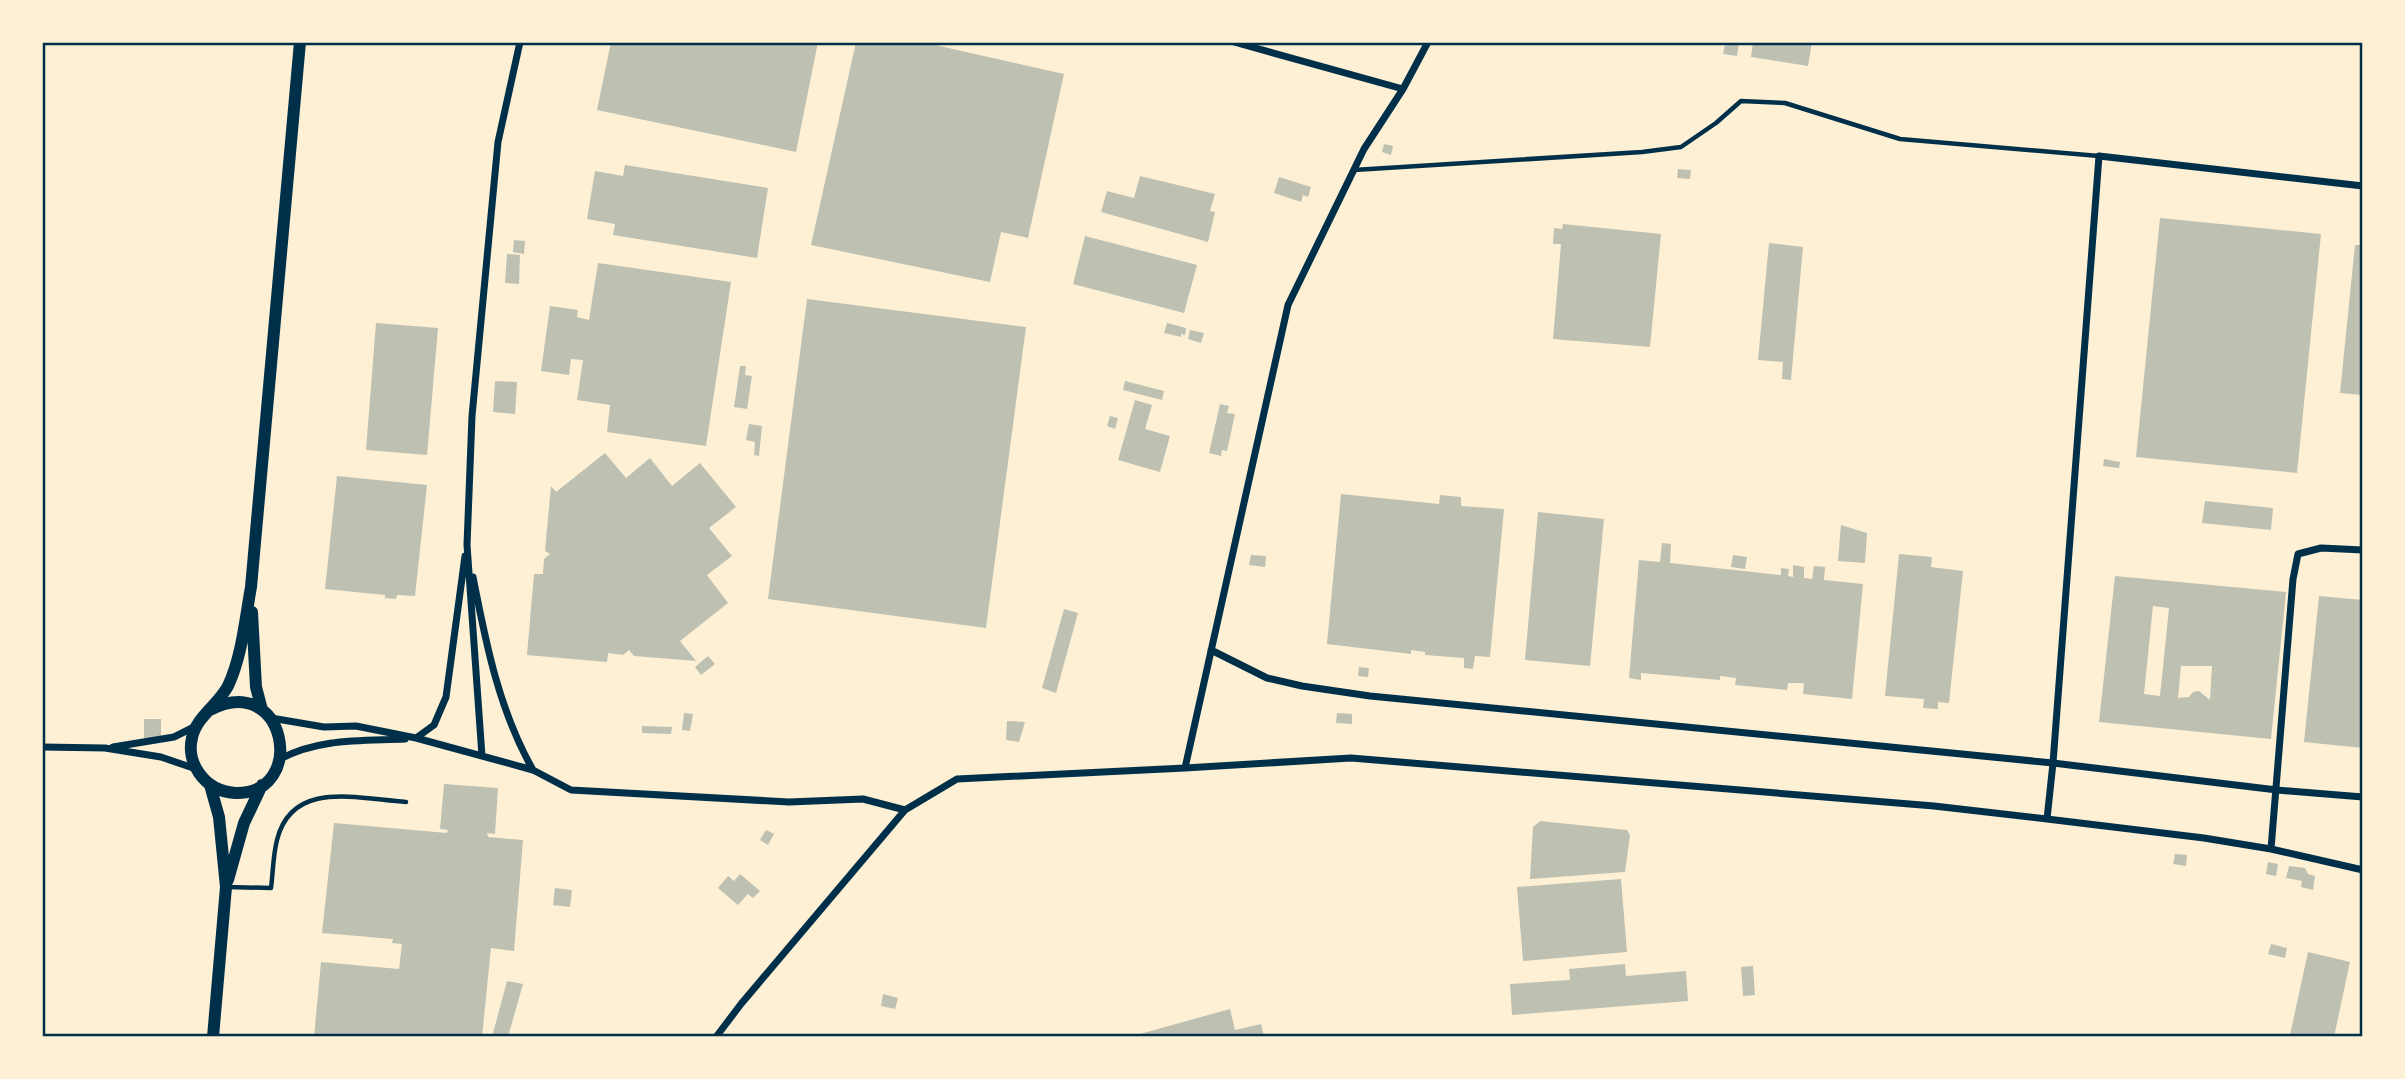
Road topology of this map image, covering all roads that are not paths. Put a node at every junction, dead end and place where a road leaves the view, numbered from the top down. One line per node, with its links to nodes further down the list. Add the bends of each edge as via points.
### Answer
1 (300, 42): 11 (main road)
2 (520, 42): 9 (street, via 498,142 472,416)
3 (1234, 42): 5 (street)
4 (1428, 42): 5 (street)
5 (1403, 89): 7 (street)
6 (2099, 156): 7 (lane, via 1900,139 1786,103 1741,101 1681,147); 8 (street); 21 (street)
7 (1354, 170): 12 (street, via 1288,305)
8 (2363, 186)
9 (467, 545): 16 (street, via 446,697 434,724); 19 (street); 24 (street, via 496,683)
10 (2363, 550): 27 (street, via 2321,548 2298,554)
11 (251, 587): 13 (main road, via 238,656 227,687); 14 (main road, via 256,687)
12 (1211, 650): 21 (street, via 1267,677 1315,688); 23 (street)
13 (211, 710): 14 (main road, via 242,702); 15 (main road)
14 (266, 714): 16 (street, via 324,727 356,726); 20 (main road, via 281,737)
15 (196, 726): 18 (street, via 174,737); 22 (main road, via 191,747)
16 (416, 738): 19 (street); 20 (street, via 323,743)
17 (42, 747): 18 (street)
18 (105, 748): 22 (street)
19 (482, 756): 24 (street)
20 (280, 759): 26 (main road)
21 (2053, 763): 27 (street); 31 (street)
22 (196, 768): 25 (main road)
23 (1185, 768): 30 (street, via 957,779); 31 (street, via 1351,758)
24 (533, 770): 30 (street, via 571,790 789,802 863,799)
25 (210, 785): 26 (main road, via 241,793); 34 (main road, via 219,817)
26 (262, 785): 34 (main road, via 244,823)
27 (2277, 790): 28 (street); 32 (street)
28 (2363, 797)
29 (406, 802): 34 (lane, via 323,796 305,801 289,815 277,839 271,888)
30 (905, 810): 36 (street)
31 (2047, 819): 32 (street)
32 (2271, 849): 33 (street)
33 (2363, 870)
34 (226, 887): 35 (main road)
35 (213, 1037)
36 (716, 1037)

